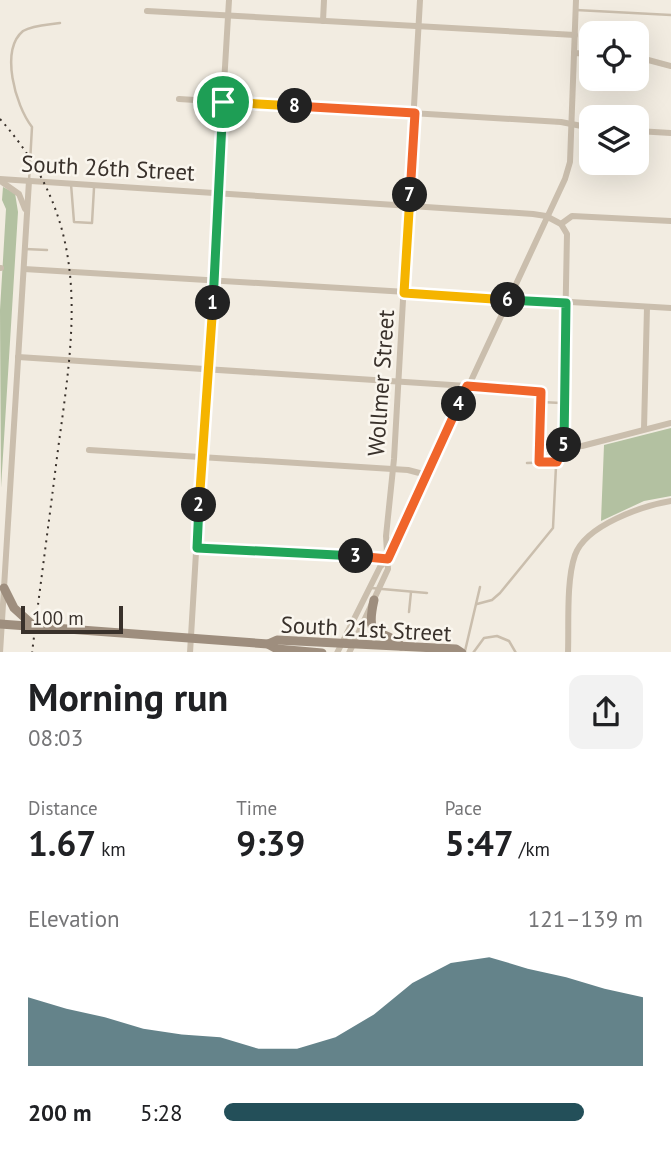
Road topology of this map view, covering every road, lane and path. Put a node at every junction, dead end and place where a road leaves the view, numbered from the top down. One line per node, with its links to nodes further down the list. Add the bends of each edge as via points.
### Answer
1 (229, 0): 8 (street)
2 (324, 0): 9 (street)
3 (420, 0): 11 (street, Wollmer Street)
4 (576, 0): 5 (street)
5 (576, 10): 7 (lane); 12 (street)
6 (147, 12): 8 (street)
7 (671, 15)
8 (228, 16): 9 (street); 18 (street)
9 (323, 21): 11 (street)
10 (60, 23): 25 (lane, via 22,31 12,40 4,63 19,110 32,127)
11 (419, 26): 12 (street); 19 (street, Wollmer Street)
12 (575, 35): 13 (street)
13 (574, 53): 14 (street); 20 (street)
14 (579, 53)
15 (649, 60): 16 (street)
16 (671, 66)
17 (179, 99): 18 (street)
18 (223, 102): 19 (street); 28 (street)
19 (415, 113): 20 (street); 29 (street, Wollmer Street)
20 (571, 126): 21 (street); 30 (street, via 570,162)
21 (579, 127)
22 (649, 132): 23 (street)
23 (671, 133)
24 (0, 180): 25 (street, South 26th Street); 32 (street, via 19,194)
25 (29, 181): 26 (street, South 26th Street); 32 (street)
26 (71, 184): 27 (street, South 26th Street); 27 (lane, via 75,222 92,223)
27 (94, 185): 28 (street, South 26th Street)
28 (219, 192): 29 (street, South 26th Street); 37 (street)
29 (410, 206): 30 (street, South 26th Street); 38 (street, Wollmer Street)
30 (546, 216): 33 (street, South 26th Street); 39 (street)
31 (671, 221): 33 (street, via 572,216)
32 (26, 224): 34 (street)
33 (561, 224): 40 (street, via 568,234)
34 (25, 249): 35 (lane); 36 (street)
35 (47, 250)
36 (24, 269): 37 (street); 43 (street)
37 (214, 281): 38 (street); 44 (street)
38 (404, 293): 39 (street); 45 (street, Wollmer Street)
39 (506, 300): 40 (street); 46 (street)
40 (566, 303): 41 (street); 48 (street)
41 (646, 307): 42 (street); 50 (street)
42 (671, 308)
43 (18, 357): 44 (street); 60 (street)
44 (208, 369): 45 (street); 53 (street)
45 (399, 381): 46 (street); 57 (street, Wollmer Street)
46 (467, 386): 47 (lane, via 541,392); 58 (street)
47 (541, 402): 48 (lane); 54 (lane)
48 (563, 403): 51 (street, via 562,437)
49 (671, 423): 50 (street)
50 (644, 429): 51 (street, via 582,446)
51 (566, 442): 55 (lane)
52 (89, 450): 53 (street)
53 (202, 456): 57 (street); 61 (street)
54 (539, 462): 55 (lane); 56 (lane)
55 (557, 462): 70 (lane, via 552,528 500,593)
56 (527, 463)
57 (393, 470): 58 (street); 62 (street, Wollmer Street)
58 (427, 475): 62 (street)
59 (671, 501): 88 (street, via 612,519 579,549 572,574)
60 (4, 535): 64 (street)
61 (197, 548): 62 (street); 74 (street)
62 (388, 559): 65 (street); 66 (street)
63 (481, 587): 70 (lane)
64 (4, 588): 72 (street); 73 (main road, via 14,608)
65 (370, 588): 66 (lane); 75 (street)
66 (380, 589): 67 (lane); 69 (street)
67 (411, 592): 68 (lane); 71 (lane)
68 (427, 593)
69 (374, 600): 77 (main road, via 373,629 395,639); 78 (street)
70 (477, 604): 85 (lane)
71 (409, 612)
72 (1, 624): 73 (main road, South 21st Street); 79 (street)
73 (35, 627): 74 (main road, South 21st Street)
74 (191, 638): 76 (main road, South 21st Street); 80 (street)
75 (343, 643): 76 (main road, South 21st Street, via 277,640); 78 (main road, South 21st Street); 82 (street)
76 (268, 644): 81 (main road, South 21st Street)
77 (397, 646): 78 (main road, South 21st Street); 83 (main road); 84 (main road, South 21st Street)
78 (351, 648)
79 (0, 652)
80 (190, 652)
81 (312, 652)
82 (338, 652)
83 (384, 652)
84 (461, 652)
85 (463, 652)
86 (474, 652): 87 (lane, via 484,639 497,636 509,641)
87 (515, 652)
88 (568, 652)

